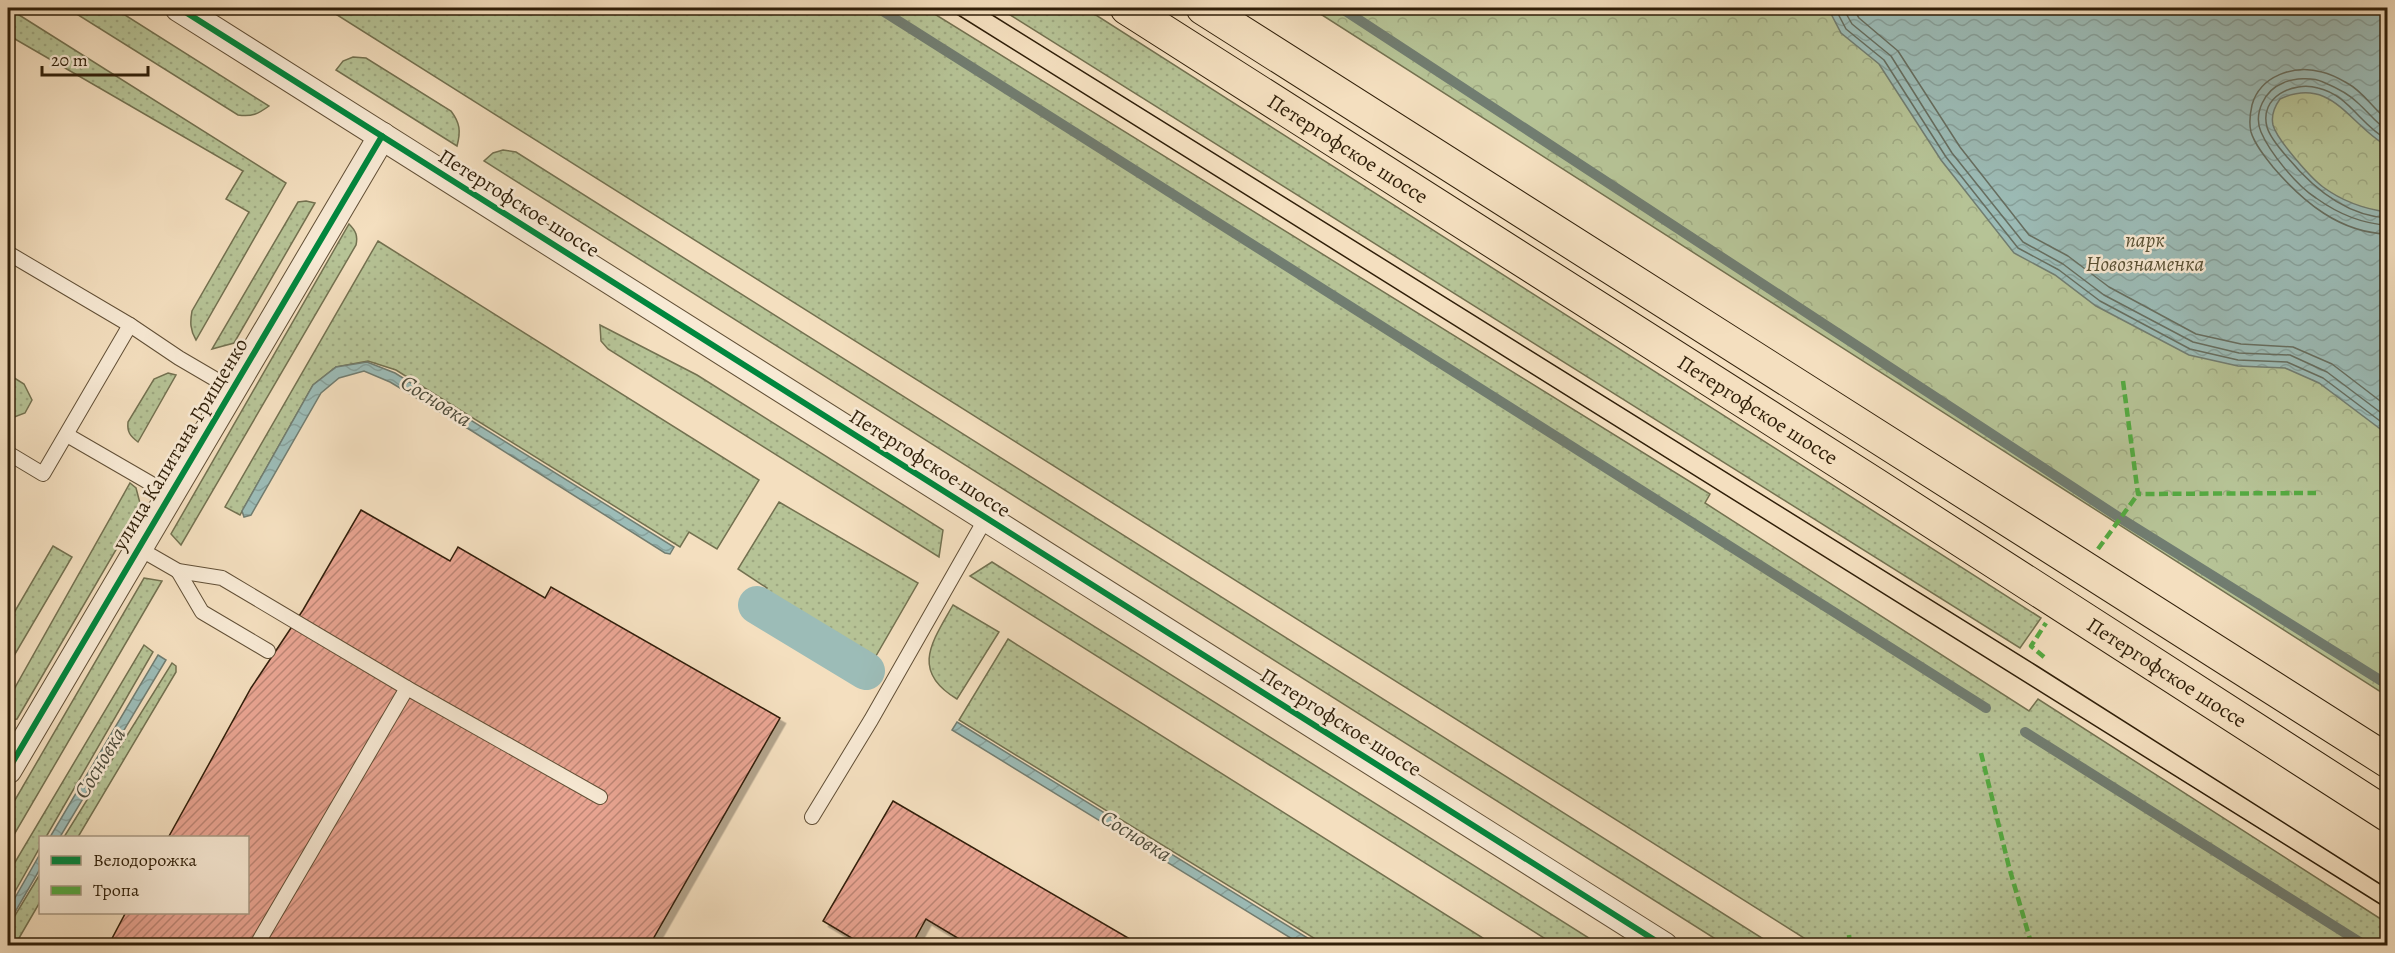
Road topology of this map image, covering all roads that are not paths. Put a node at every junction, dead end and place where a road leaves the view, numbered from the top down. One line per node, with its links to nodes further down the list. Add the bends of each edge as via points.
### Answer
1 (179, 8): 4 (street, Петергофское шоссе)
2 (1127, 8): 19 (main road, Петергофское шоссе)
3 (1203, 8): 16 (main road, Петергофское шоссе)
4 (382, 136): 7 (street, улица Капитана Грищенко); 11 (street, Петергофское шоссе)
5 (8, 253): 6 (lane)
6 (130, 325): 7 (lane); 8 (lane)
7 (232, 389): 10 (street, улица Капитана Грищенко)
8 (67, 435): 9 (lane, via 43,474); 10 (lane)
9 (8, 453)
10 (169, 495): 12 (street, улица Капитана Грищенко)
11 (986, 518): 20 (lane); 22 (street, Петергофское шоссе)
12 (138, 548): 13 (lane); 17 (street, улица Капитана Грищенко)
13 (178, 571): 14 (lane, via 202,612); 15 (lane, via 222,578)
14 (268, 651)
15 (407, 688): 18 (lane); 21 (lane)
16 (2388, 761)
17 (8, 770)
18 (600, 797)
19 (2388, 815)
20 (812, 817)
21 (256, 945)
22 (1664, 945)

